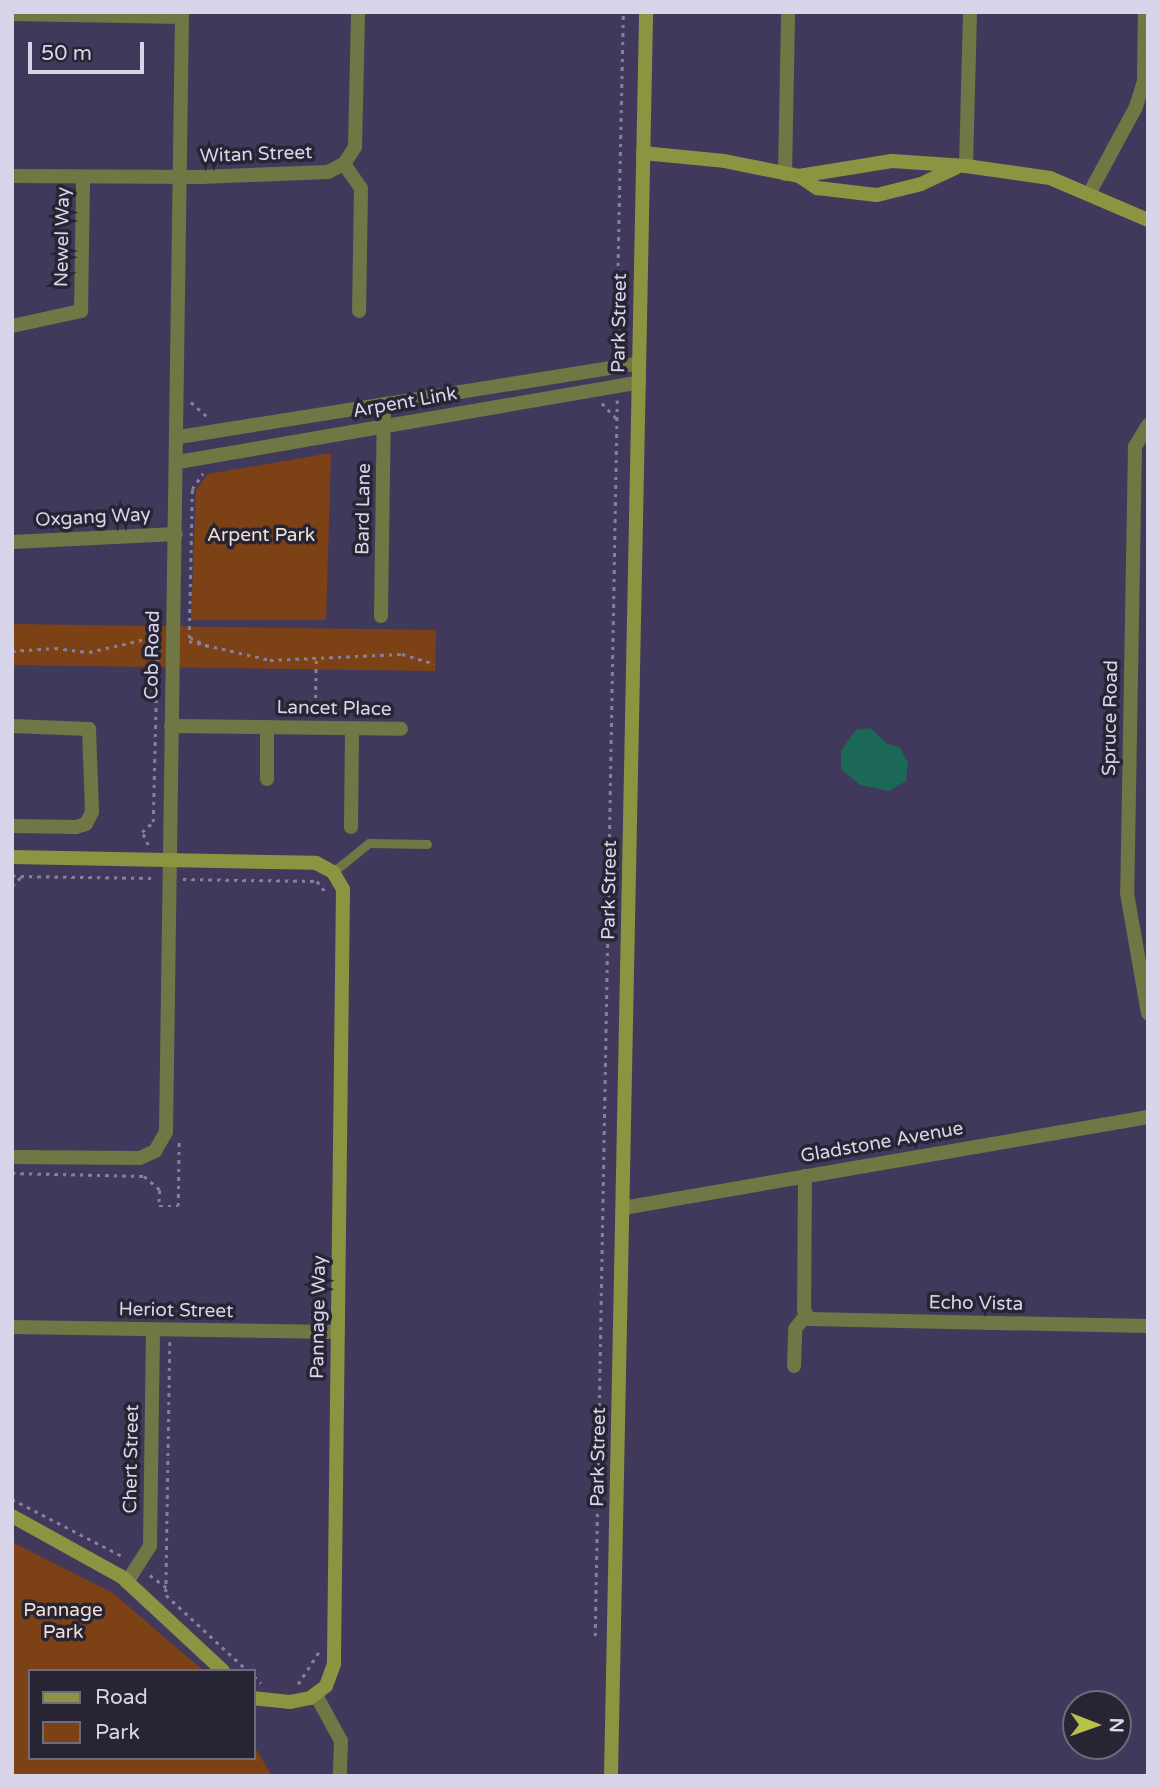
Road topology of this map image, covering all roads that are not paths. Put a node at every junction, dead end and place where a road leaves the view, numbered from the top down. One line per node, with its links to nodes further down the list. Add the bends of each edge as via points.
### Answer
1 (358, 12): 10 (street, via 355,147)
2 (646, 12): 9 (street, Park Street)
3 (788, 12): 12 (street)
4 (970, 12): 11 (street)
5 (1145, 12): 8 (street)
6 (12, 14): 7 (street)
7 (182, 15): 15 (street, Cob Road)
8 (1146, 80): 16 (street)
9 (643, 153): 12 (street, via 724,161); 20 (street, Park Street)
10 (344, 164): 15 (street, Witan Street, via 328,172); 18 (street, via 361,188)
11 (963, 166): 12 (street, via 892,161); 12 (street, via 921,184 877,195 817,188); 16 (street, via 1050,178)
12 (792, 175)
13 (12, 176): 14 (street, Witan Street)
14 (83, 177): 15 (street, Witan Street); 19 (street, Newel Way, via 81,311)
15 (180, 177): 25 (street, Cob Road)
16 (1090, 192): 17 (street)
17 (1148, 220)
18 (359, 311)
19 (12, 326)
20 (639, 363): 21 (street, Park Street); 22 (street, Arpent Link)
21 (639, 382): 24 (street, Arpent Link); 47 (street, Park Street)
22 (384, 404): 24 (street, Bard Lane); 25 (street, Arpent Link)
23 (1148, 425): 42 (street, Spruce Road, via 1135,447 1127,893)
24 (385, 426): 26 (street, Arpent Link); 29 (street, Bard Lane)
25 (179, 437): 26 (street, Cob Road)
26 (178, 462): 27 (street, Cob Road)
27 (176, 534): 28 (street, Oxgang Way); 31 (street, Cob Road, via 165,636)
28 (12, 542)
29 (381, 616)
30 (12, 726): 36 (street, via 89,729 92,812 86,824 76,827)
31 (171, 726): 32 (street, Lancet Place); 40 (street, Cob Road)
32 (267, 727): 33 (street, Lancet Place); 35 (street, Lancet Place)
33 (352, 729): 34 (street, Lancet Place); 37 (street)
34 (401, 729)
35 (267, 779)
36 (12, 826)
37 (351, 827)
38 (427, 844): 41 (lane, via 369,843)
39 (12, 857): 40 (street)
40 (162, 859): 41 (street, via 317,863); 45 (street, Cob Road, via 169,879 167,1125 160,1144 151,1154 135,1159)
41 (333, 872): 52 (street, Pannage Way, via 344,897)
42 (1142, 950): 43 (street, Spruce Road)
43 (1148, 1013)
44 (1148, 1117): 46 (street, Gladstone Avenue)
45 (12, 1157)
46 (805, 1176): 47 (street, Gladstone Avenue); 48 (street)
47 (623, 1208): 59 (street, Park Street)
48 (806, 1315): 49 (street, Echo Vista, via 814,1320); 53 (street, via 794,1329)
49 (1148, 1326)
50 (12, 1327): 51 (street, Heriot Street)
51 (153, 1330): 52 (street, Heriot Street); 55 (street, Chert Street, via 150,1546)
52 (331, 1332): 57 (street, Pannage Way, via 334,1664 326,1686)
53 (794, 1366)
54 (12, 1516): 55 (street)
55 (127, 1582): 56 (street)
56 (221, 1669)
57 (316, 1695): 58 (street, via 290,1702); 60 (street, via 341,1741)
58 (256, 1698)
59 (612, 1773)
60 (340, 1776)

